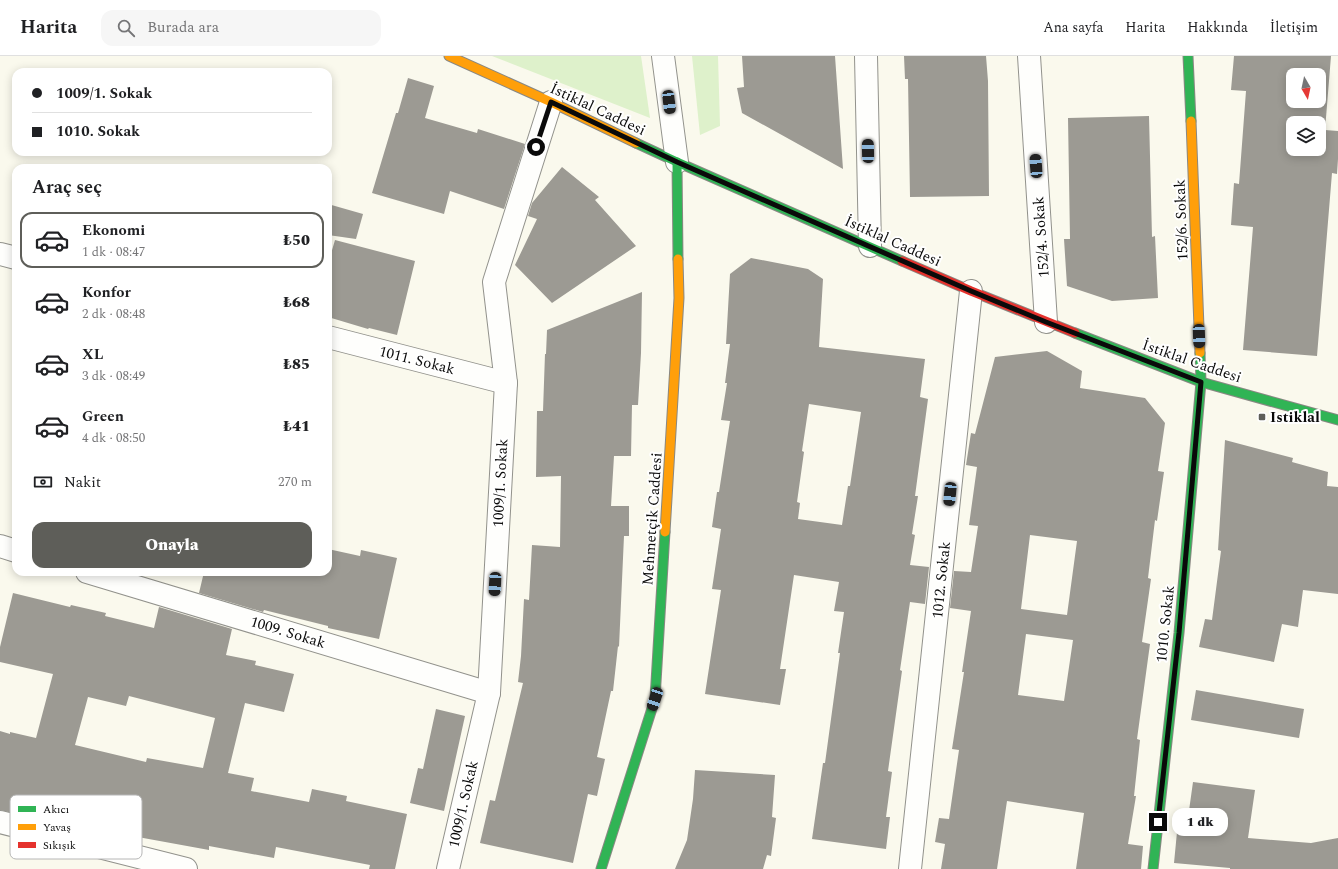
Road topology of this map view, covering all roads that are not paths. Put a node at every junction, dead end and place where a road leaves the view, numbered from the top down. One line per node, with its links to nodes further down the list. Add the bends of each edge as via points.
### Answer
1 (449, 56): 6 (street, İstiklal Caddesi)
2 (663, 56): 7 (street)
3 (866, 56): 8 (street)
4 (1029, 56): 12 (street, 152/4. Sokak)
5 (1188, 56): 14 (street, 152/6. Sokak)
6 (551, 102): 7 (street, İstiklal Caddesi); 15 (street, 1009/1. Sokak, via 494,282)
7 (677, 162): 8 (street, İstiklal Caddesi); 26 (street, Mehmetçik Caddesi, via 679,298 655,699)
8 (870, 246): 11 (street, İstiklal Caddesi)
9 (0, 254): 10 (street)
10 (12, 257)
11 (971, 291): 12 (street, İstiklal Caddesi); 27 (street, 1012. Sokak)
12 (1046, 322): 14 (street, İstiklal Caddesi)
13 (332, 339): 15 (street, 1011. Sokak)
14 (1201, 382): 16 (street, İstiklal Caddesi); 28 (street, 1010. Sokak, via 1179,633)
15 (506, 383): 20 (street, 1009/1. Sokak)
16 (1338, 420)
17 (0, 546): 18 (street)
18 (12, 550)
19 (100, 576): 20 (street, 1009. Sokak)
20 (489, 693): 25 (street, 1009/1. Sokak)
21 (0, 822): 22 (street)
22 (10, 825)
23 (142, 858): 24 (street)
24 (186, 869)
25 (448, 869)
26 (601, 869)
27 (910, 869)
28 (1153, 869)

